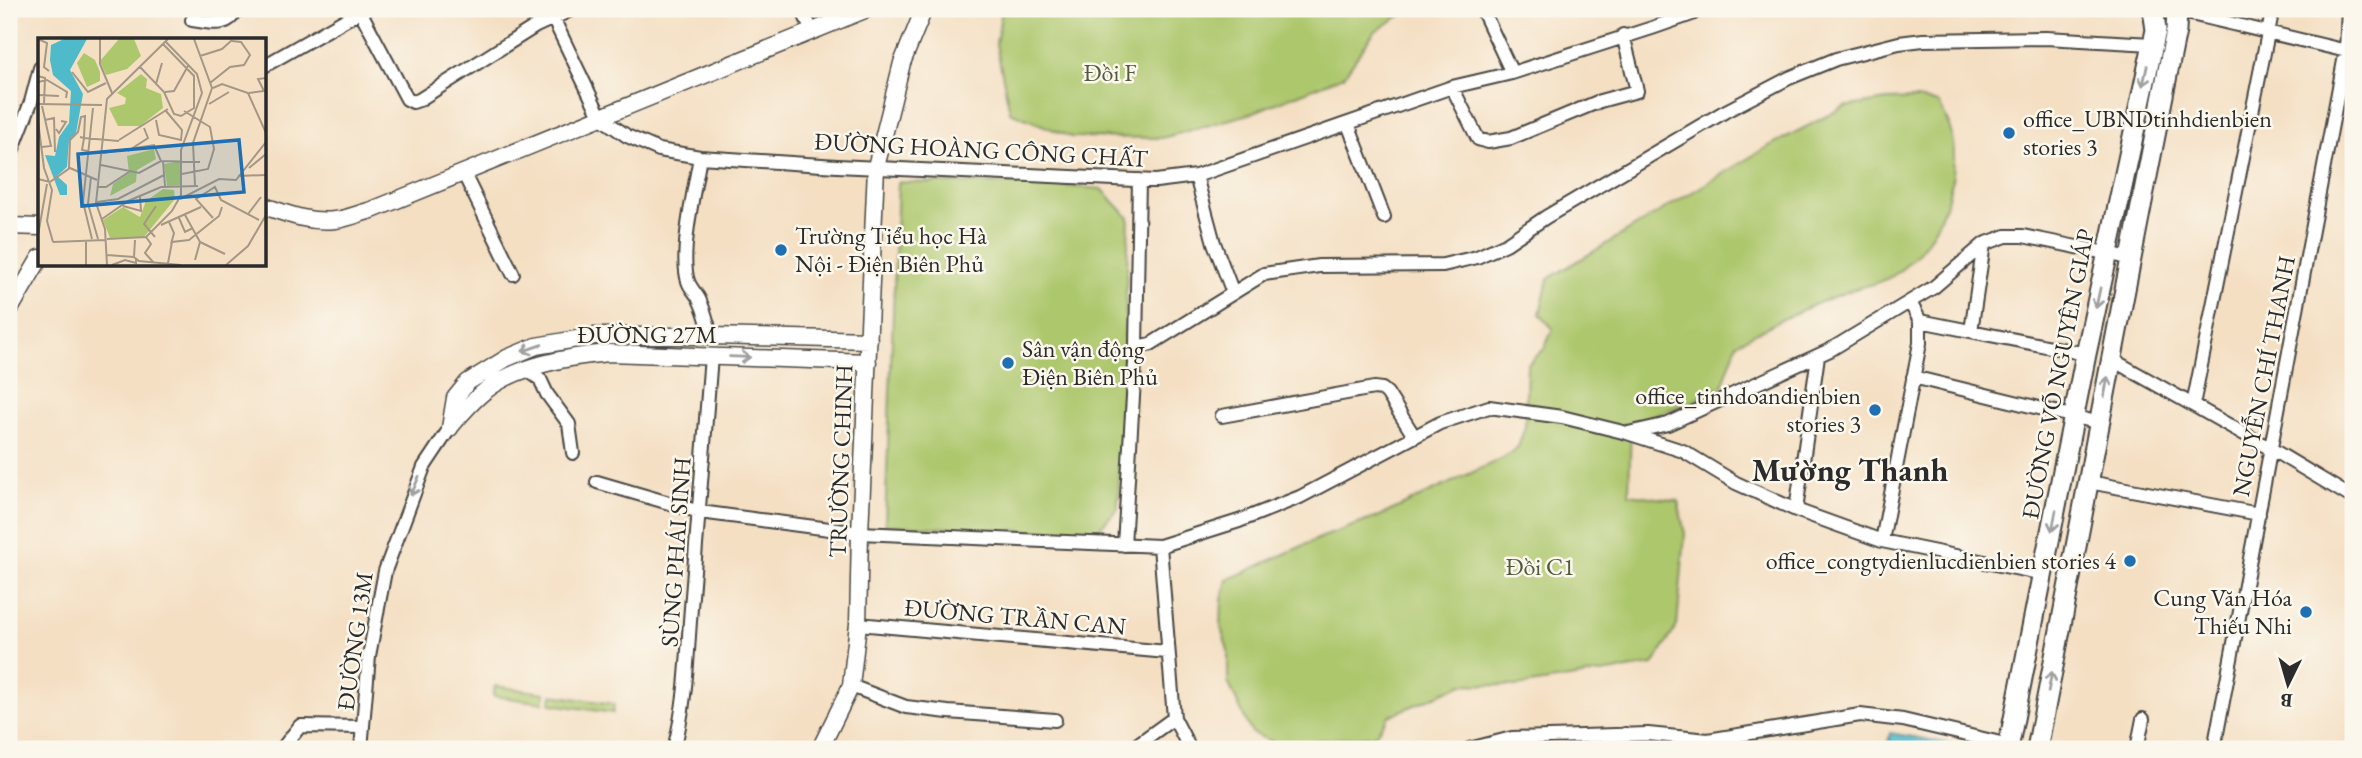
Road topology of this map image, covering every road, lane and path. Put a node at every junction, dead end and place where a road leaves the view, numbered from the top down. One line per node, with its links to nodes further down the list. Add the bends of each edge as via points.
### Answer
1 (237, 9): 14 (street, via 231,20 221,24)
2 (573, 9): 13 (street)
3 (802, 9): 15 (street)
4 (867, 9): 15 (street)
5 (924, 9): 30 (street, TRƯỜNG CHINH, via 902,63)
6 (1482, 9): 21 (street)
7 (1699, 9): 17 (street, ĐƯỜNG HOÀNG CÔNG CHẤT)
8 (2153, 9): 18 (highway, ĐƯỜNG VÕ NGUYÊN GIÁP, via 2156,30)
9 (2269, 9): 16 (street)
10 (2348, 9): 19 (street, NGUYỄN CHÍ THANH)
11 (359, 10): 13 (street, via 407,99 413,102); 20 (street)
12 (2177, 11): 16 (street); 29 (highway, ĐƯỜNG VÕ NGUYÊN GIÁP)
13 (553, 18): 24 (street)
14 (192, 20)
15 (812, 31): 24 (street)
16 (2268, 33): 19 (street); 60 (street)
17 (1623, 35): 21 (street, ĐƯỜNG HOÀNG CÔNG CHẤT); 23 (street, via 1636,91 1511,138 1478,139)
18 (2152, 44): 28 (highway, ĐƯỜNG VÕ NGUYÊN GIÁP, one-way to 28); 43 (street, via 2046,38 1923,40 1836,59 1724,112 1477,257 1443,265 1287,269 1264,274)
19 (2350, 51): 67 (street, NGUYỄN CHÍ THANH)
20 (266, 65)
21 (1512, 73): 23 (street, ĐƯỜNG HOÀNG CÔNG CHẤT)
22 (38, 76): 27 (street)
23 (1452, 88): 25 (street, ĐƯỜNG HOÀNG CÔNG CHẤT)
24 (601, 118): 26 (street, ĐƯỜNG HOÀNG CÔNG CHẤT, via 659,150); 31 (street)
25 (1348, 124): 32 (street, ĐƯỜNG HOÀNG CÔNG CHẤT); 35 (street)
26 (700, 158): 30 (street, ĐƯỜNG HOÀNG CÔNG CHẤT); 48 (street, via 690,215 687,273)
27 (9, 159)
28 (2127, 159): 29 (highway); 39 (highway, ĐƯỜNG VÕ NGUYÊN GIÁP)
29 (2149, 164): 40 (highway, ĐƯỜNG VÕ NGUYÊN GIÁP)
30 (876, 167): 33 (street, ĐƯỜNG HOÀNG CÔNG CHẤT); 50 (street, TRƯỜNG CHINH)
31 (463, 172): 34 (street, via 337,220 300,218); 42 (street)
32 (1196, 176): 33 (street, ĐƯỜNG HOÀNG CÔNG CHẤT); 43 (street)
33 (1139, 180): 51 (street)
34 (266, 207)
35 (1384, 217)
36 (9, 226): 37 (street)
37 (38, 227)
38 (1984, 244): 39 (street, via 2023,236); 44 (street); 47 (street)
39 (2107, 252): 40 (street); 52 (highway, ĐƯỜNG VÕ NGUYÊN GIÁP, one-way to 52)
40 (2130, 258): 56 (highway, ĐƯỜNG VÕ NGUYÊN GIÁP)
41 (38, 261): 45 (street)
42 (513, 275)
43 (1233, 293): 51 (street, via 1151,344)
44 (1910, 302): 46 (street); 54 (street)
45 (9, 311)
46 (1920, 321): 47 (street); 59 (street)
47 (1971, 331): 52 (street)
48 (711, 335): 49 (street, ĐƯỜNG 27M); 53 (street); 64 (street, ĐƯỜNG 27M, one-way to 64, via 594,336 536,346 468,382 455,398)
49 (776, 338): 50 (street, ĐƯỜNG 27M); 55 (street)
50 (869, 341): 57 (street, TRƯỜNG CHINH)
51 (1136, 348): 77 (street)
52 (2086, 354): 56 (highway); 62 (highway, ĐƯỜNG VÕ NGUYÊN GIÁP)
53 (711, 356): 55 (street, ĐƯỜNG 27M, one-way to 55); 58 (street, ĐƯỜNG 27M, via 580,356); 73 (street, SÙNG PHÁI SINH)
54 (1818, 356): 65 (street, via 1668,424); 72 (street)
55 (776, 359): 57 (street, ĐƯỜNG 27M)
56 (2111, 359): 60 (street); 63 (highway, ĐƯỜNG VÕ NGUYÊN GIÁP, one-way to 56)
57 (868, 362): 75 (street, TRƯỜNG CHINH)
58 (527, 370): 64 (street, ĐƯỜNG 27M, via 488,388); 68 (street, via 540,379 569,424)
59 (1913, 377): 62 (street); 76 (street)
60 (2193, 405): 67 (street)
61 (1222, 416): 66 (street, via 1374,388 1387,393)
62 (2074, 418): 63 (street); 79 (highway, ĐƯỜNG VÕ NGUYÊN GIÁP, one-way to 79)
63 (2100, 423): 70 (highway, ĐƯỜNG VÕ NGUYÊN GIÁP)
64 (450, 428): 86 (street, ĐƯỜNG 13M, one-way to 86, via 424,467 385,571 369,656)
65 (1627, 433): 66 (street, via 1562,417 1489,407); 72 (street, via 1683,452)
66 (1414, 436): 78 (street, via 1300,497)
67 (2271, 449): 71 (street); 74 (street, NGUYỄN CHÍ THANH)
68 (573, 453)
69 (597, 482): 73 (street)
70 (2089, 482): 74 (street); 97 (highway, ĐƯỜNG VÕ NGUYÊN GIÁP, one-way to 70)
71 (2353, 498)
72 (1796, 510): 76 (street)
73 (700, 512): 75 (street); 91 (street, SÙNG PHÁI SINH, via 688,670)
74 (2259, 514): 99 (street, NGUYỄN CHÍ THANH)
75 (860, 533): 77 (street); 80 (street, TRƯỜNG CHINH)
76 (1882, 541): 79 (street)
77 (1124, 545): 78 (street)
78 (1160, 546): 81 (street)
79 (2043, 574): 88 (highway, ĐƯỜNG VÕ NGUYÊN GIÁP)
80 (858, 624): 81 (street, ĐƯỜNG TRẦN CAN); 82 (street, TRƯỜNG CHINH)
81 (1167, 652): 83 (street)
82 (851, 686): 85 (street, via 906,707); 92 (street, TRƯỜNG CHINH)
83 (1174, 718): 93 (street); 94 (street)
84 (2143, 719): 98 (street)
85 (1055, 720)
86 (363, 727): 89 (street, via 300,726); 90 (street, ĐƯỜNG 13M)
87 (1625, 734): 88 (street, via 1709,740 1860,715 1903,720); 95 (street, via 1511,738); 96 (street)
88 (2009, 747): 97 (highway)
89 (282, 749)
90 (361, 749)
91 (674, 749)
92 (820, 749)
93 (1131, 749)
94 (1190, 749)
95 (1469, 749)
96 (1626, 749)
97 (2036, 749)
98 (2137, 749)
99 (2214, 749)

